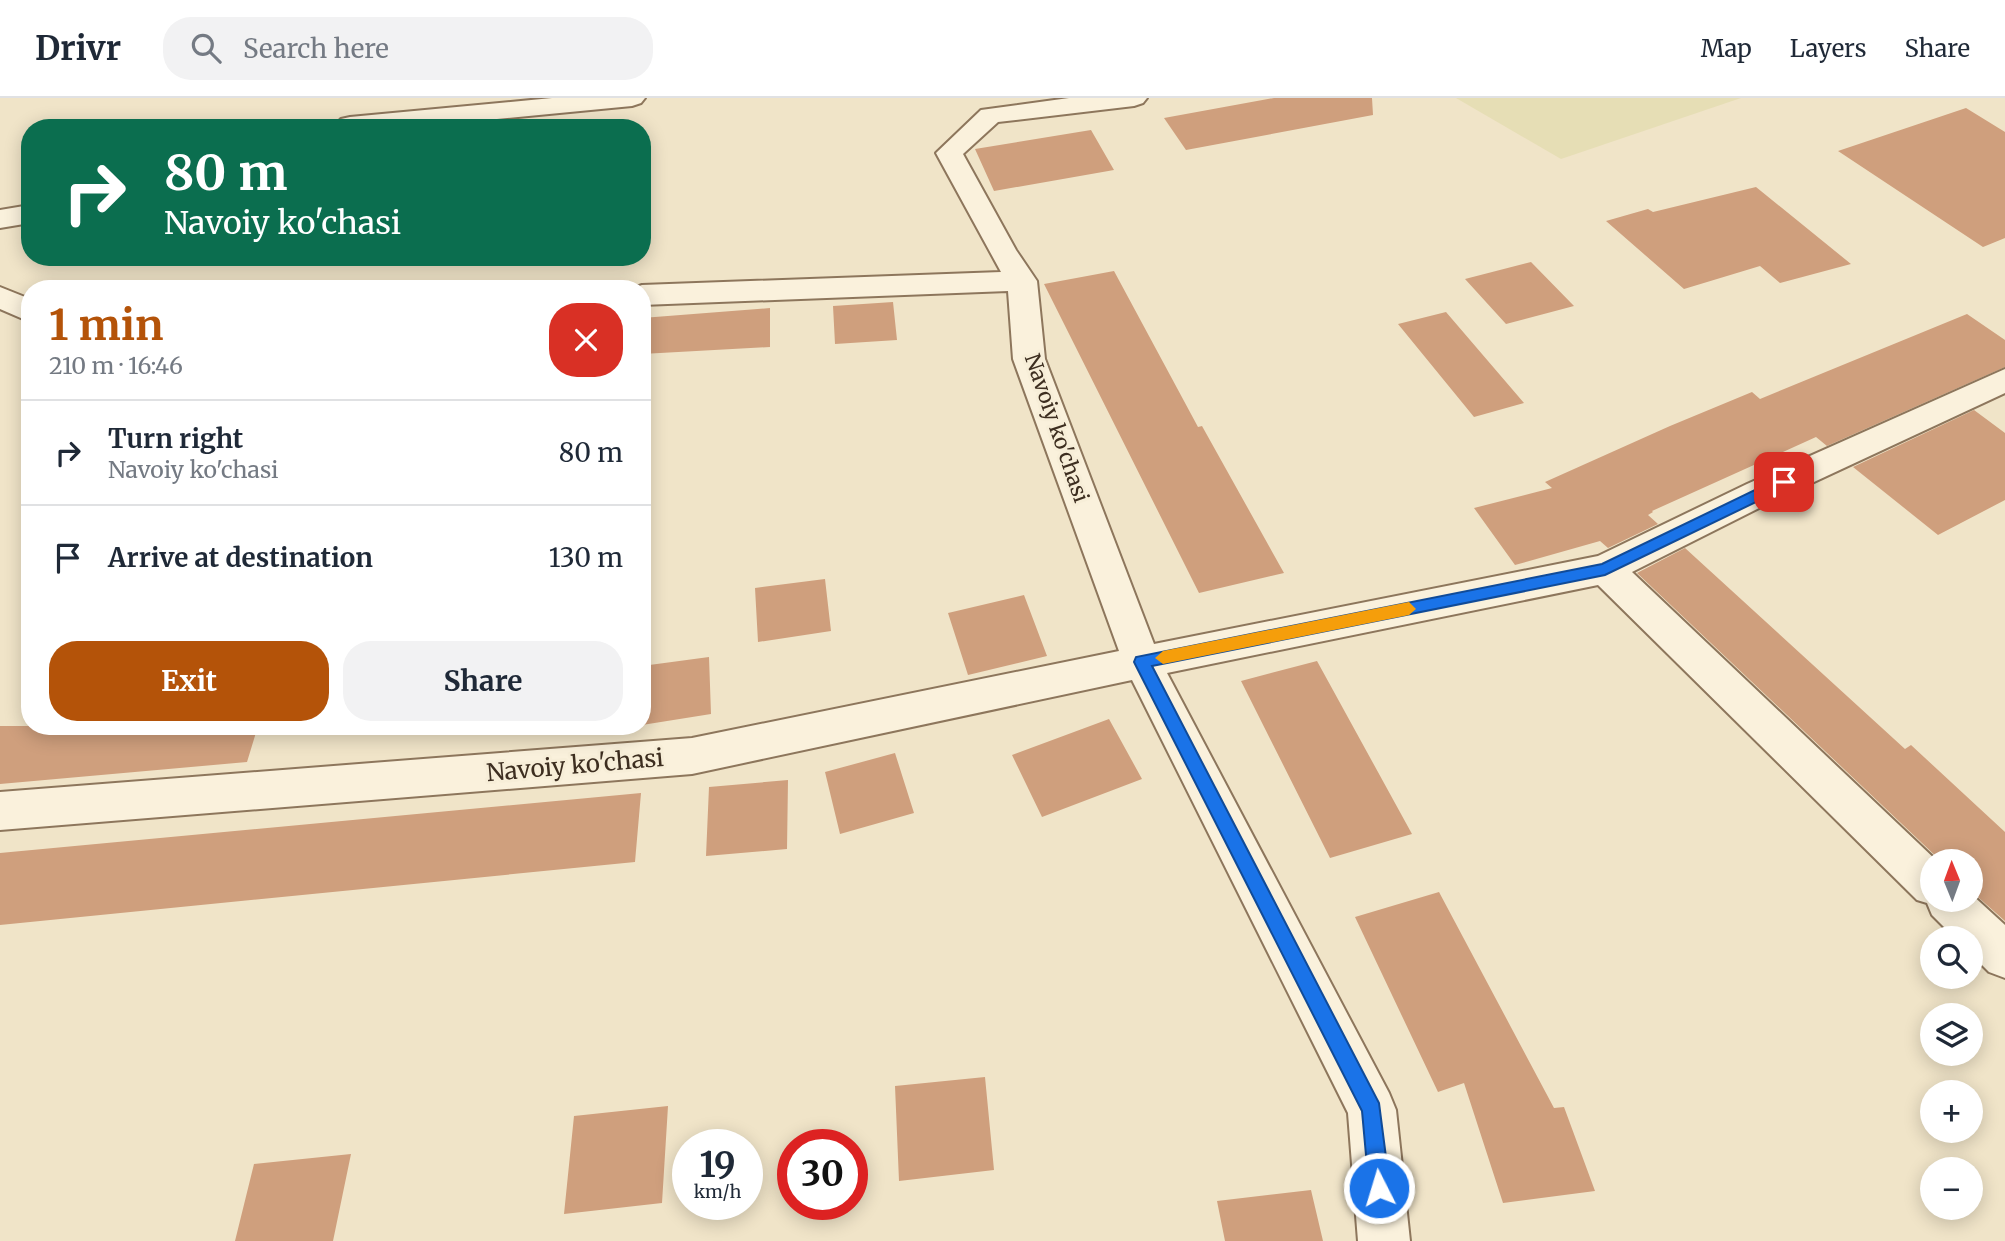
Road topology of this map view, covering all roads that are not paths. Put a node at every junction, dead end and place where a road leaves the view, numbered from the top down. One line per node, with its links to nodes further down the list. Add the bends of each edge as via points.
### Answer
1 (632, 98): 3 (street)
2 (1134, 98): 6 (street, Navoiy ko'chasi, via 990,115 949,153)
3 (431, 119)
4 (21, 216): 5 (street)
5 (0, 219)
6 (1022, 281): 7 (street); 12 (street, Navoiy ko'chasi, via 1029,359)
7 (651, 295)
8 (0, 297): 9 (street)
9 (21, 308)
10 (2005, 380): 11 (street, Navoiy ko'chasi)
11 (1605, 569): 12 (street, Navoiy ko'chasi); 14 (street)
12 (1142, 662): 13 (street, Navoiy ko'chasi, via 692,756); 17 (street, via 1372,1110)
13 (0, 811)
14 (1920, 873)
15 (1959, 912): 16 (street)
16 (2005, 956)
17 (1384, 1241)

